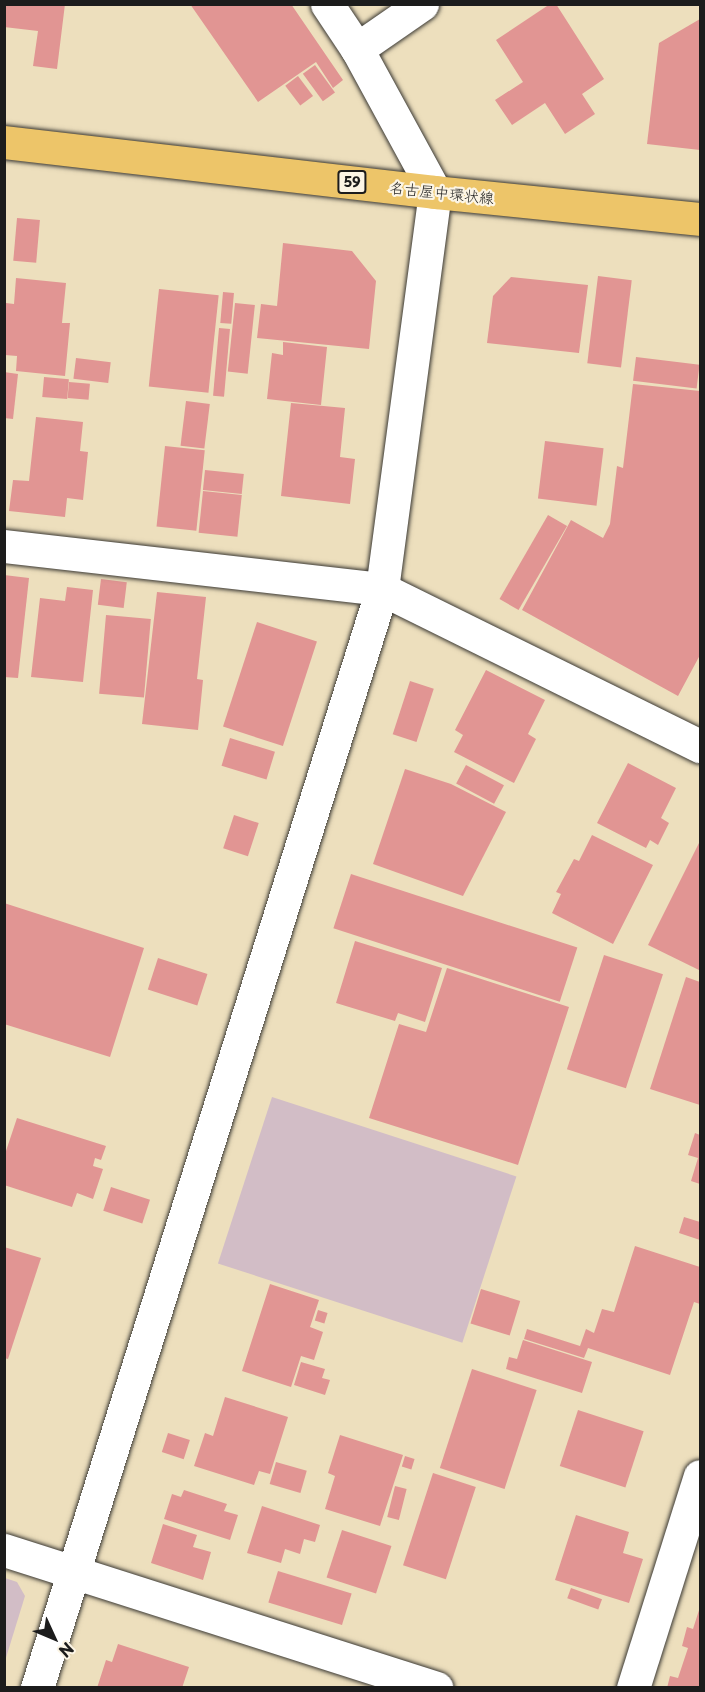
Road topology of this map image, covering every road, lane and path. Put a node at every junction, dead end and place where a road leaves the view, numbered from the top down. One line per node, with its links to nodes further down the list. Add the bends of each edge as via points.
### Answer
1 (327, 4): 3 (street)
2 (422, 4): 3 (street)
3 (357, 49): 5 (street)
4 (4, 142): 5 (main road, 名古屋中環状線 / 59)
5 (435, 192): 6 (main road, 名古屋中環状線 / 59); 8 (street)
6 (700, 219)
7 (4, 546): 8 (street)
8 (382, 589): 9 (street); 12 (street)
9 (700, 746)
10 (700, 1476): 15 (street)
11 (4, 1550): 12 (street)
12 (74, 1570): 13 (street); 14 (street)
13 (37, 1688)
14 (437, 1688)
15 (633, 1688)

